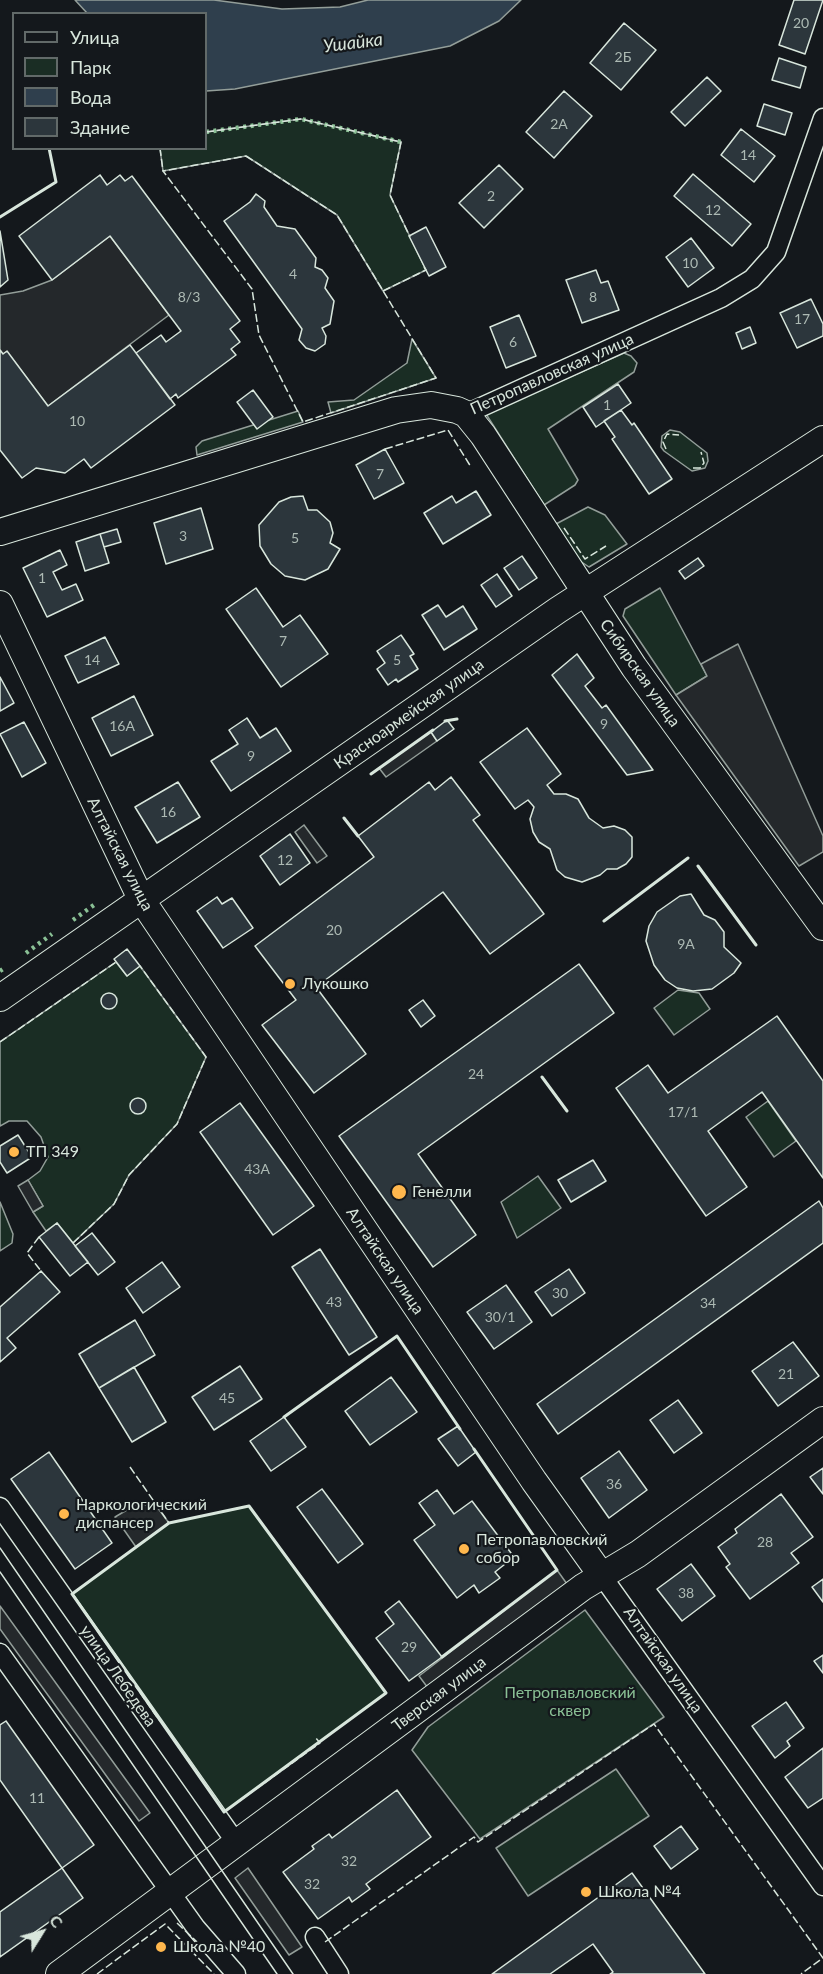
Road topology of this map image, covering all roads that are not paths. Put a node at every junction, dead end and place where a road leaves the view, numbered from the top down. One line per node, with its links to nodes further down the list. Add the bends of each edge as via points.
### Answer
1 (823, 118): 2 (street, Петропавловская улица, via 776,252 752,279 721,298)
2 (466, 414): 4 (main road, Петропавловская улица, via 431,405 396,410); 5 (main road, Сибирская улица)
3 (823, 439): 5 (main road, Красноармейская улица)
4 (0, 532)
5 (584, 593): 7 (main road, Красноармейская улица); 8 (main road, Сибирская улица, via 633,667)
6 (2, 613): 7 (main road, Алтайская улица)
7 (141, 899): 9 (main road, Красноармейская улица); 12 (main road, Алтайская улица)
8 (823, 927)
9 (0, 998)
10 (823, 1420): 12 (main road, Тверская улица)
11 (0, 1507): 14 (street, улица Лебедева)
12 (602, 1576): 14 (main road, Тверская улица); 15 (street, Алтайская улица)
13 (0, 1653): 16 (street)
14 (237, 1844): 16 (main road, Тверская улица)
15 (823, 1886)
16 (171, 1893): 18 (main road, Тверская улица); 19 (street)
17 (315, 1937): 20 (street)
18 (59, 1974)
19 (236, 1974)
20 (339, 1974)

